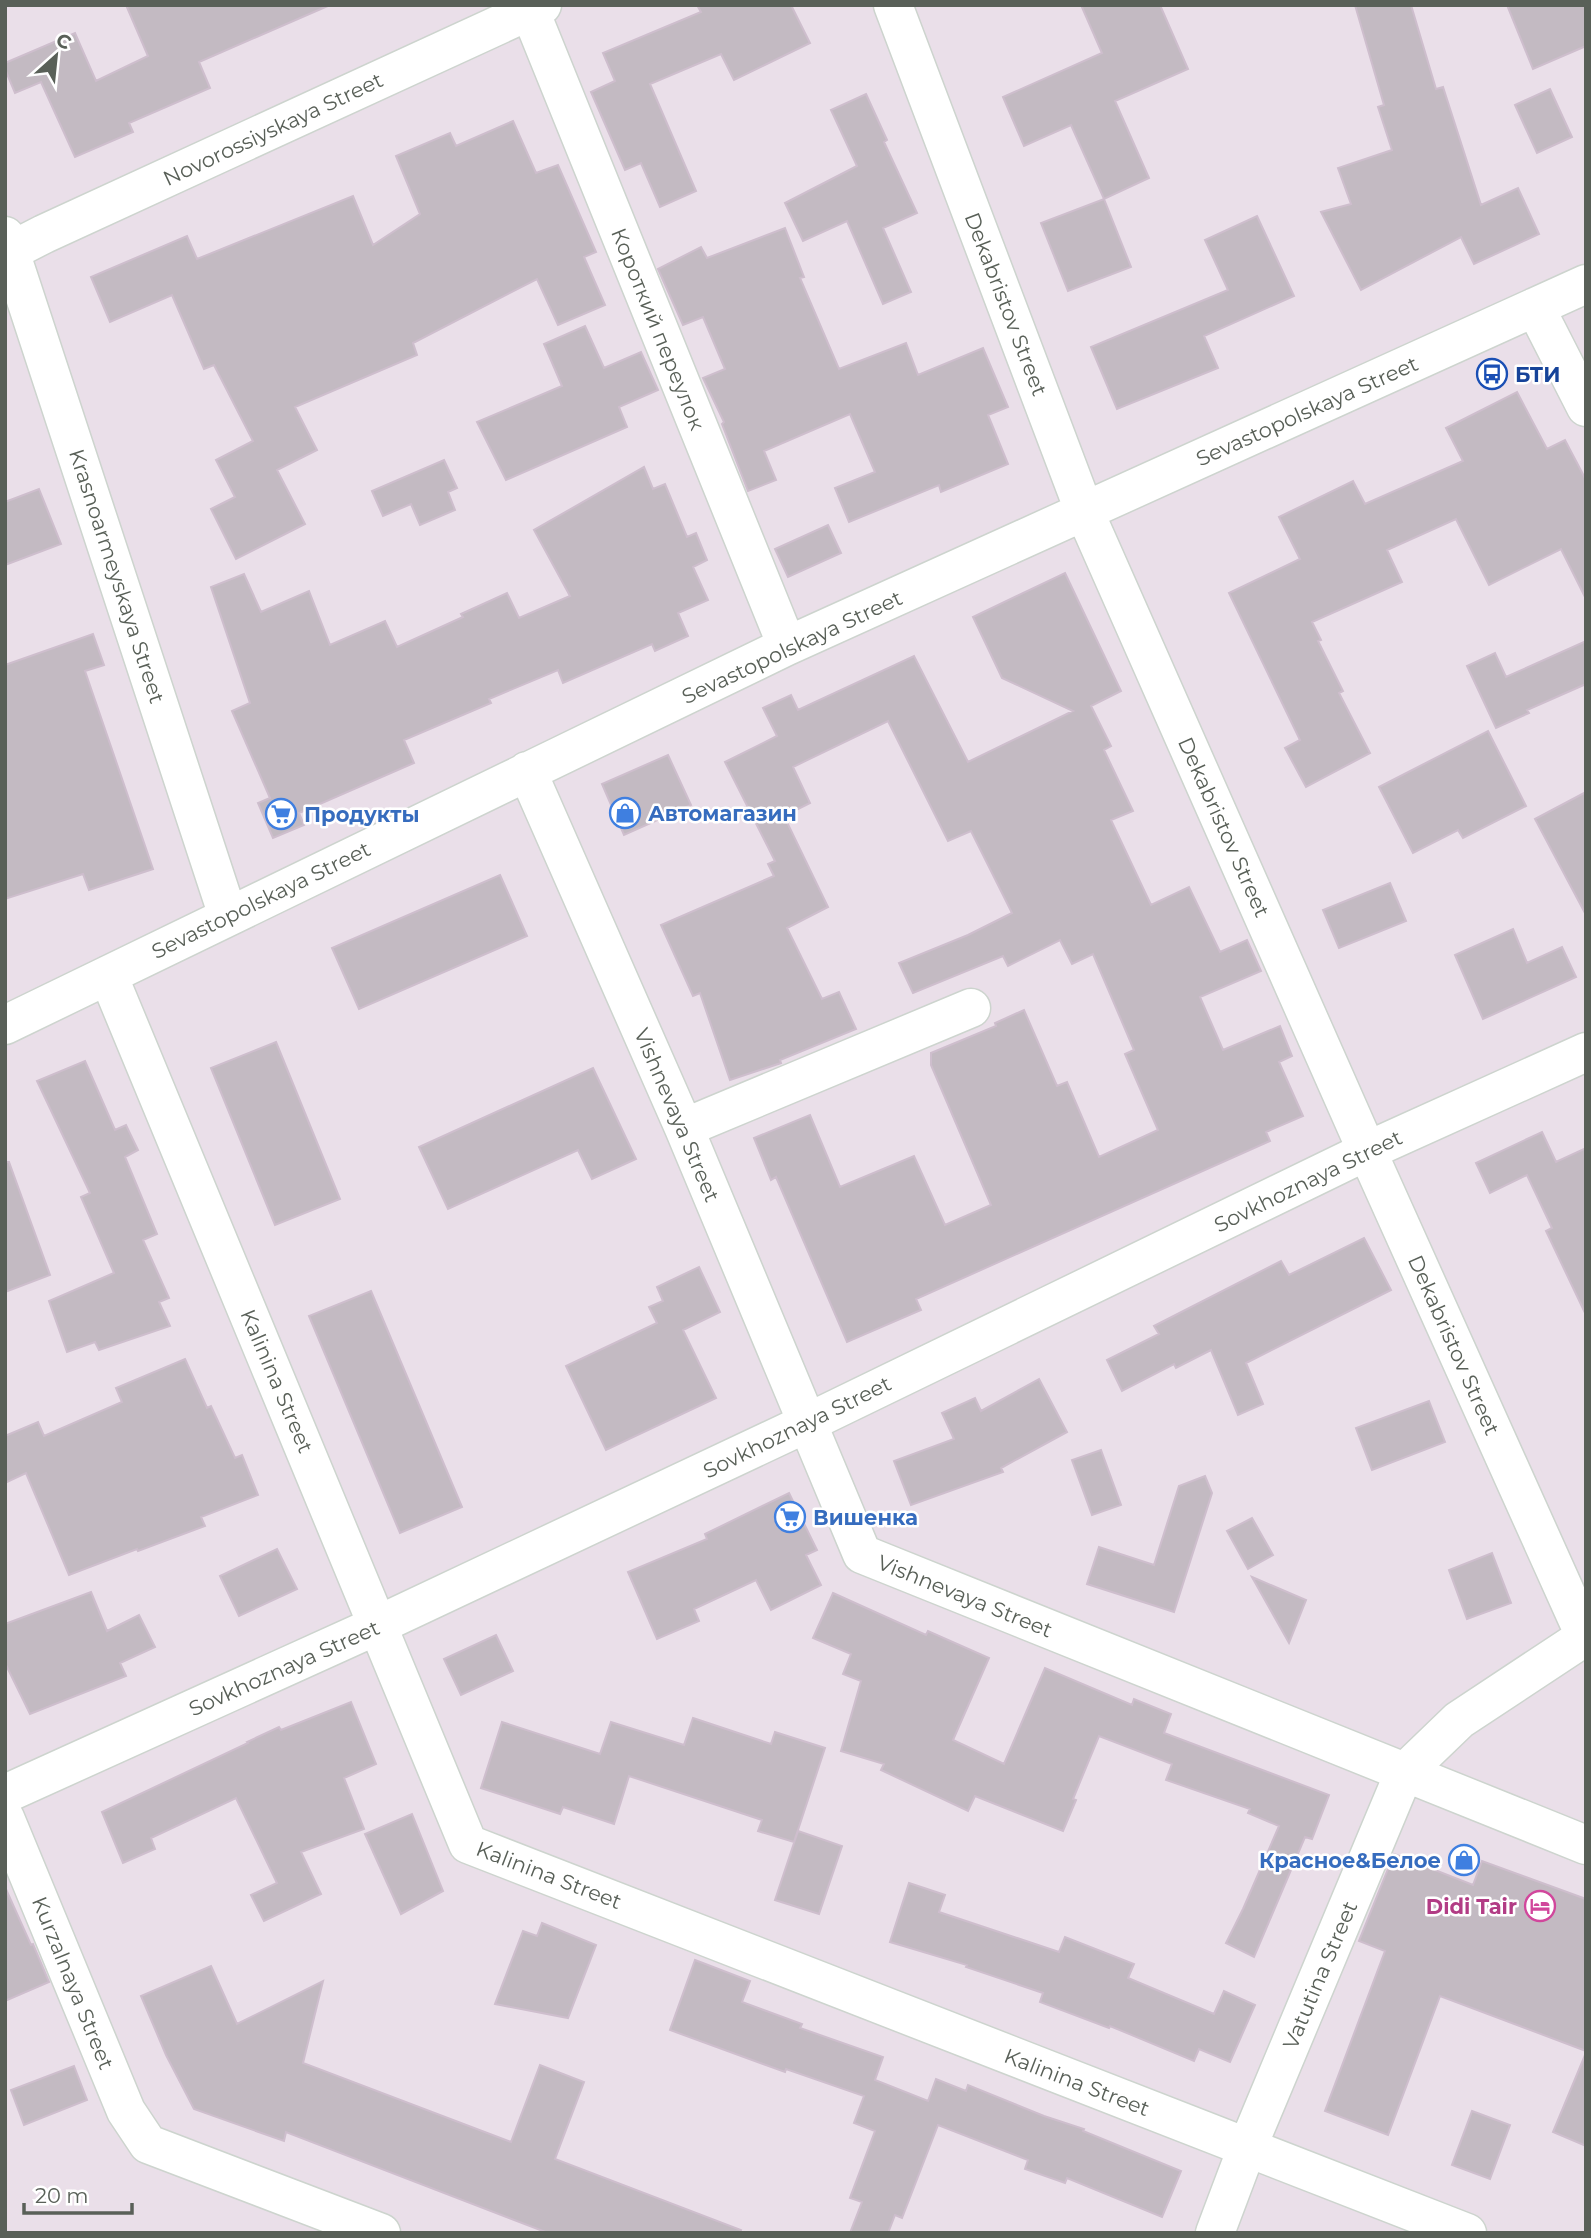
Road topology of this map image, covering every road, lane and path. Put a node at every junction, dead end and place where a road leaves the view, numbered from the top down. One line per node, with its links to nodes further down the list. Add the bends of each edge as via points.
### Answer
1 (893, 5): 7 (street, Dekabristov Street)
2 (536, 8): 3 (street, Novorossiyskaya Street); 8 (street, Короткий переулок)
3 (7, 247): 10 (street, Krasnoarmeyskaya Street)
4 (1586, 284): 5 (street, Sevastopolskaya Street)
5 (1535, 307): 6 (street); 7 (street, Sevastopolskaya Street)
6 (1586, 407)
7 (1085, 513): 8 (street, Sevastopolskaya Street); 16 (street, Dekabristov Street)
8 (787, 646): 9 (street, Sevastopolskaya Street)
9 (527, 771): 10 (street, Sevastopolskaya Street); 15 (street, Vishnevaya Street)
10 (228, 916): 11 (street, Sevastopolskaya Street)
11 (108, 975): 13 (street, Sevastopolskaya Street); 18 (street, Kalinina Street)
12 (971, 1008): 15 (street)
13 (5, 1025)
14 (1586, 1052): 16 (street, Sovkhoznaya Street)
15 (684, 1128): 17 (street, Vishnevaya Street)
16 (1367, 1151): 17 (street, Sovkhoznaya Street); 19 (street, Dekabristov Street)
17 (807, 1423): 18 (street, Sovkhoznaya Street); 20 (street, Vishnevaya Street, via 862,1554)
18 (378, 1625): 21 (street, Sovkhoznaya Street); 24 (street, Kalinina Street, via 468,1844)
19 (1586, 1636): 20 (street, Vatutina Street, via 1459,1720)
20 (1404, 1773): 23 (street, Vishnevaya Street); 24 (street, Vatutina Street)
21 (5, 1794)
22 (5, 1818): 25 (street, Kurzalnaya Street, via 126,2111 148,2144)
23 (1586, 1845)
24 (1248, 2148): 26 (street, Vatutina Street); 27 (street, Kalinina Street)
25 (381, 2233)
26 (1215, 2233)
27 (1467, 2233)

